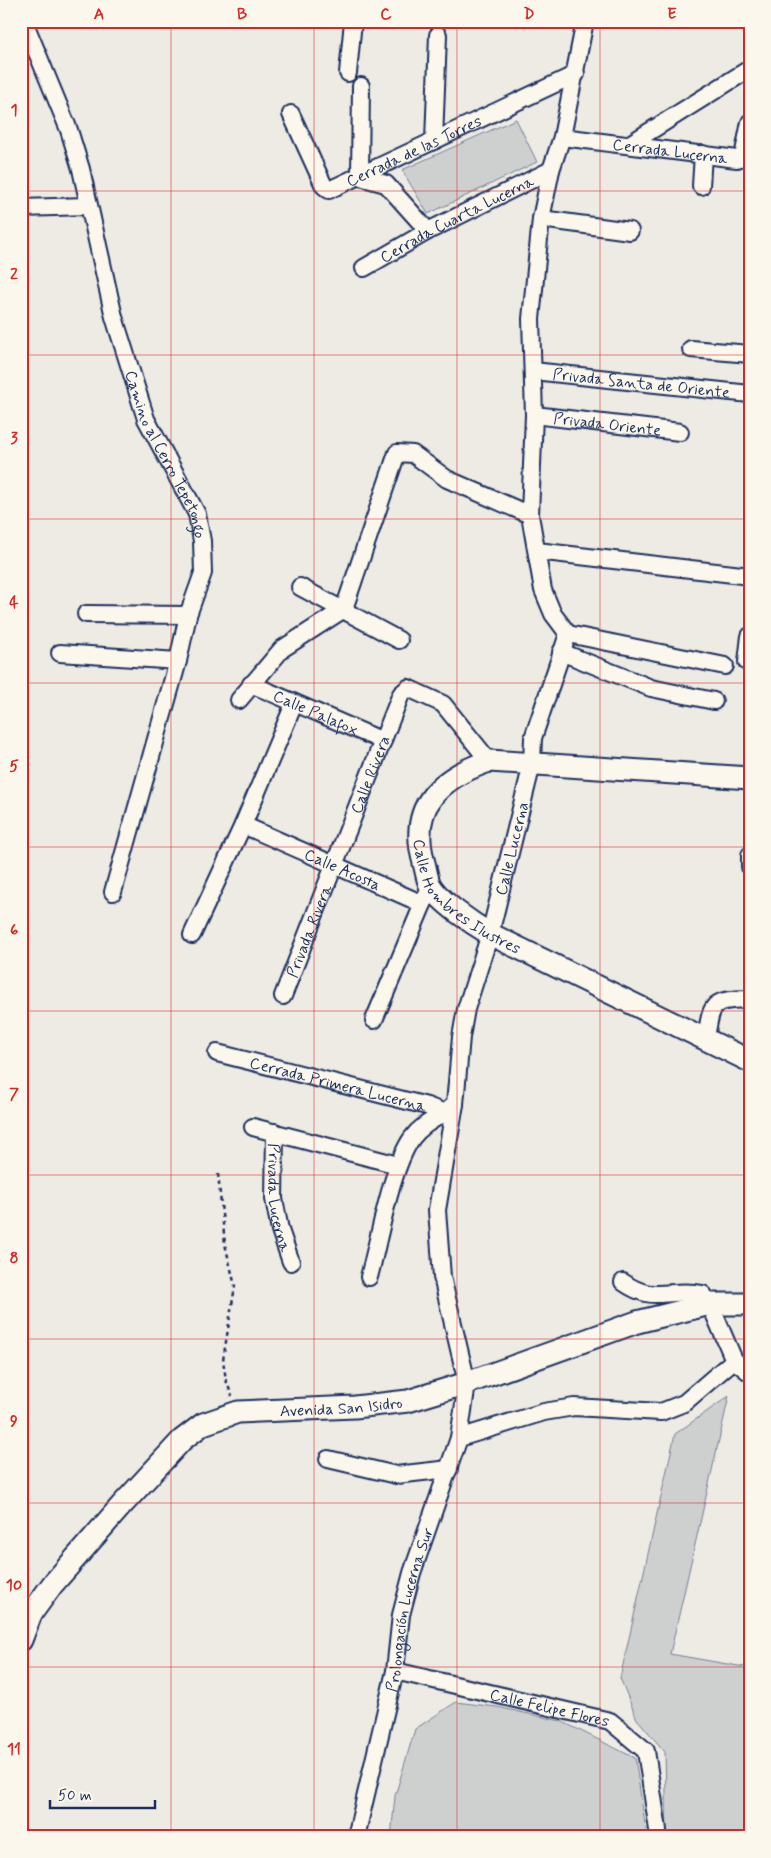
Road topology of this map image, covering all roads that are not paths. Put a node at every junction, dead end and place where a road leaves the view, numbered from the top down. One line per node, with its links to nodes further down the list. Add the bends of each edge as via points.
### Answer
1 (24, 21): 18 (street, Camino al Cerro Tepetongo, via 69,130)
2 (353, 21): 6 (street)
3 (585, 21): 7 (street)
4 (438, 34): 12 (street)
5 (746, 72): 13 (street)
6 (348, 73)
7 (576, 74): 11 (street); 12 (street, Cerrada de las Torres)
8 (361, 86): 16 (street)
9 (291, 114): 16 (street, Cerrada de las Torres, via 324,186 329,190)
10 (750, 122): 14 (street, Cerrada Lucerna, via 743,156 737,159)
11 (562, 137): 13 (street, Cerrada Lucerna); 15 (street)
12 (434, 141): 16 (street, Cerrada de las Torres)
13 (628, 145): 14 (street, Cerrada Lucerna)
14 (703, 154): 17 (street)
15 (551, 170): 20 (street); 21 (street, Cerrada Cuarta Lucerna)
16 (360, 177): 21 (street, via 386,184)
17 (701, 186)
18 (88, 206): 19 (street); 36 (street, Camino al Cerro Tepetongo, via 114,317 146,419 196,514 202,541 202,573)
19 (21, 208)
20 (542, 219): 22 (street); 26 (street, via 531,319)
21 (428, 231): 23 (street, Cerrada Cuarta Lucerna)
22 (630, 231)
23 (364, 268)
24 (690, 349): 25 (street)
25 (750, 354)
26 (533, 371): 27 (street, Privada Santa de Oriente); 28 (street)
27 (750, 394)
28 (534, 415): 29 (street, Privada Oriente); 30 (street)
29 (680, 432)
30 (530, 515): 31 (street); 34 (street, via 447,479 413,454 397,453)
31 (537, 551): 32 (street); 37 (street, via 543,590)
32 (750, 576)
33 (300, 587): 34 (street)
34 (344, 609): 39 (street); 45 (street, via 282,649)
35 (86, 614): 36 (street)
36 (188, 615): 42 (street, Camino al Cerro Tepetongo)
37 (568, 634): 40 (street, Calle Lucerna); 44 (street)
38 (750, 636): 43 (street)
39 (399, 640)
40 (562, 652): 47 (street, via 651,688); 51 (street, Calle Lucerna, via 533,738)
41 (60, 653): 42 (street)
42 (178, 661): 57 (street, Camino al Cerro Tepetongo)
43 (747, 662)
44 (725, 666)
45 (251, 684): 46 (street); 48 (street, Calle Palafox)
46 (239, 700)
47 (714, 701)
48 (294, 704): 49 (street, Calle Palafox); 53 (street)
49 (383, 741): 50 (street, Calle Rivera, via 401,694 408,688 443,704); 55 (street, Calle Rivera)
50 (489, 761): 51 (main road, Calle Hombres Ilustres); 58 (main road, Calle Hombres Ilustres, via 466,769 443,784 428,802 420,824)
51 (532, 764): 52 (main road, Calle Hombres Ilustres); 59 (street, Calle Lucerna)
52 (750, 778)
53 (243, 825): 55 (street, Calle Acosta); 60 (street)
54 (750, 855): 56 (street)
55 (334, 864): 58 (street, Calle Acosta); 61 (street, Privada Rivera)
56 (750, 867)
57 (113, 892)
58 (427, 895): 59 (main road, Calle Hombres Ilustres); 63 (street)
59 (490, 934): 64 (main road, Calle Hombres Ilustres); 67 (street, Calle Lucerna, via 466,1009)
60 (192, 935)
61 (283, 996)
62 (750, 999): 64 (street, via 716,1003 711,1008)
63 (374, 1020)
64 (706, 1038): 66 (main road, Calle Hombres Ilustres)
65 (216, 1053): 67 (street, Cerrada Primera Lucerna, via 427,1106)
66 (750, 1061)
67 (450, 1108): 70 (street, via 412,1138); 78 (street, Calle Lucerna, via 437,1210 442,1277)
68 (253, 1127): 69 (street)
69 (274, 1132): 70 (street); 71 (street, Privada Lucerna, via 274,1199)
70 (398, 1165): 72 (street)
71 (291, 1262)
72 (369, 1277)
73 (622, 1282): 74 (street, via 637,1292 655,1296 703,1294)
74 (710, 1304): 75 (main road, Avenida San Isidro); 76 (street); 78 (main road, Avenida San Isidro, via 637,1322)
75 (750, 1304)
76 (734, 1360): 77 (street); 79 (street, via 684,1403 661,1412 574,1407 544,1412)
77 (750, 1373)
78 (467, 1384): 79 (street, Prolongación Lucerna Sur); 82 (main road, Avenida San Isidro, via 408,1402 238,1412 202,1424 182,1440 52,1585 31,1614)
79 (459, 1438): 81 (street, Prolongación Lucerna Sur)
80 (328, 1459): 81 (street, via 396,1475)
81 (449, 1469): 83 (street, Prolongación Lucerna Sur, via 412,1573 401,1615)
82 (21, 1640)
83 (395, 1671): 84 (street, Calle Felipe Flores, via 610,1721 646,1751); 85 (street, Prolongación Lucerna Sur)
84 (658, 1830)
85 (356, 1837)

